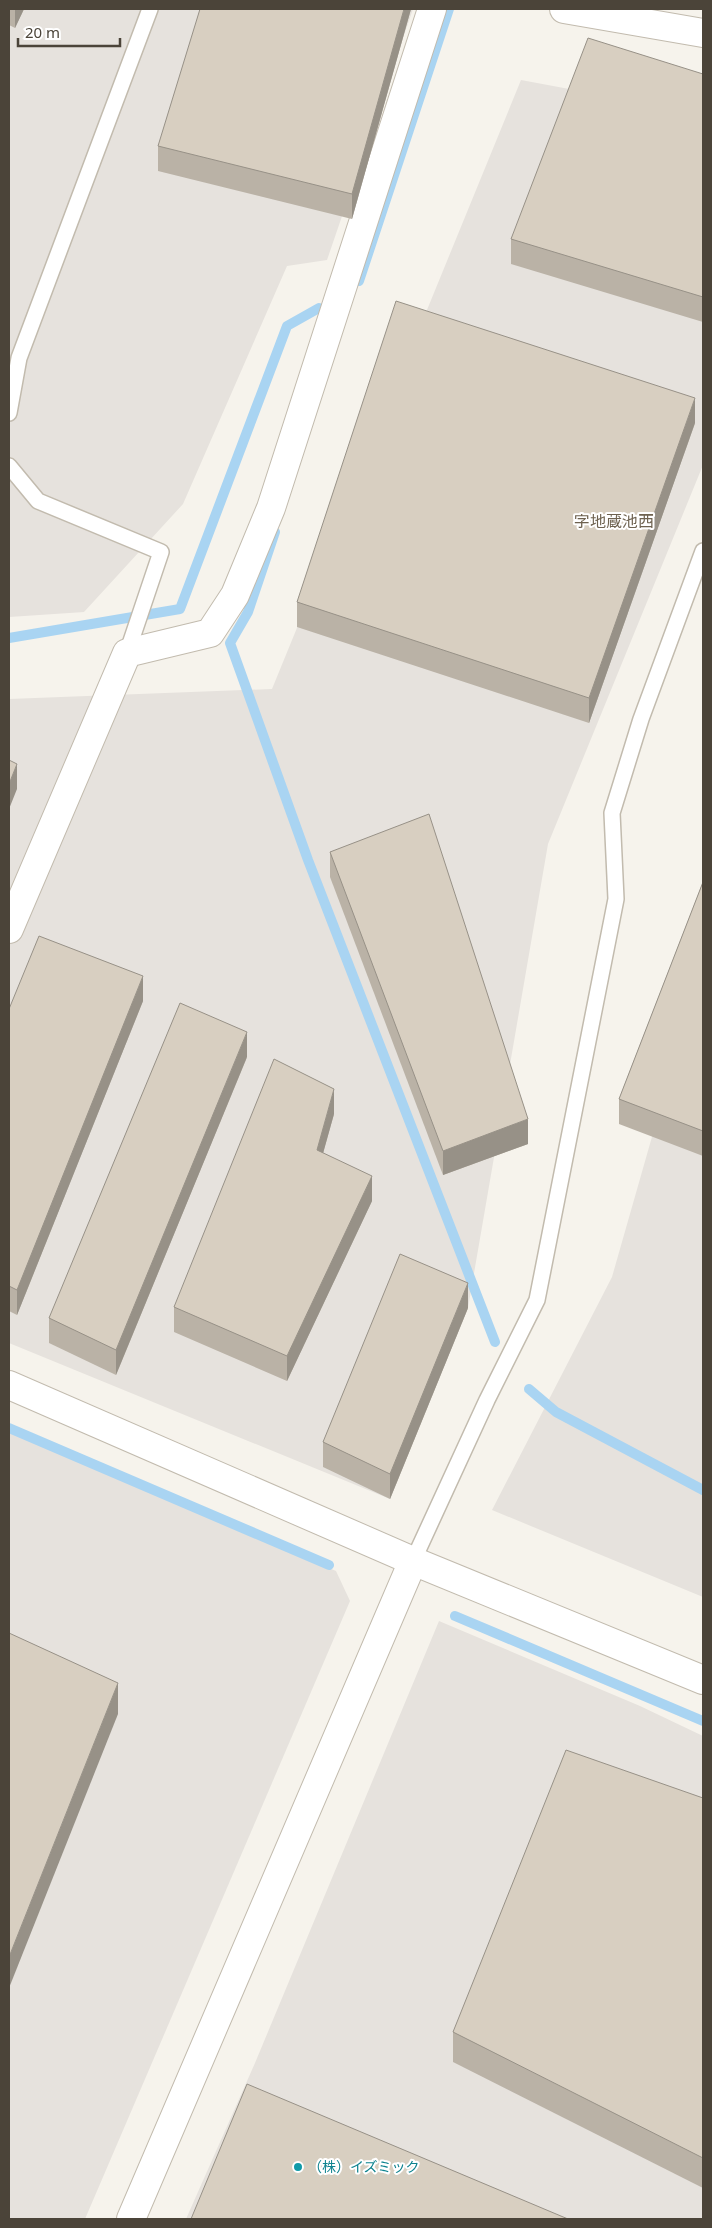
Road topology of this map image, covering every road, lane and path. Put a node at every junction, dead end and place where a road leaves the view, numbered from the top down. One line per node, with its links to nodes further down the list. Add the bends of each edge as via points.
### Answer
1 (150, 9): 5 (lane, via 19,358)
2 (432, 9): 8 (street, via 271,508 235,595 210,633)
3 (564, 9): 4 (street)
4 (703, 33)
5 (9, 413)
6 (9, 466): 8 (lane, via 38,501 161,552)
7 (703, 551): 11 (lane, via 641,719 612,813 616,899 537,1300)
8 (131, 643): 9 (street)
9 (9, 929)
10 (9, 1385): 11 (street)
11 (413, 1561): 12 (street); 13 (street)
12 (703, 1680)
13 (131, 2219)

